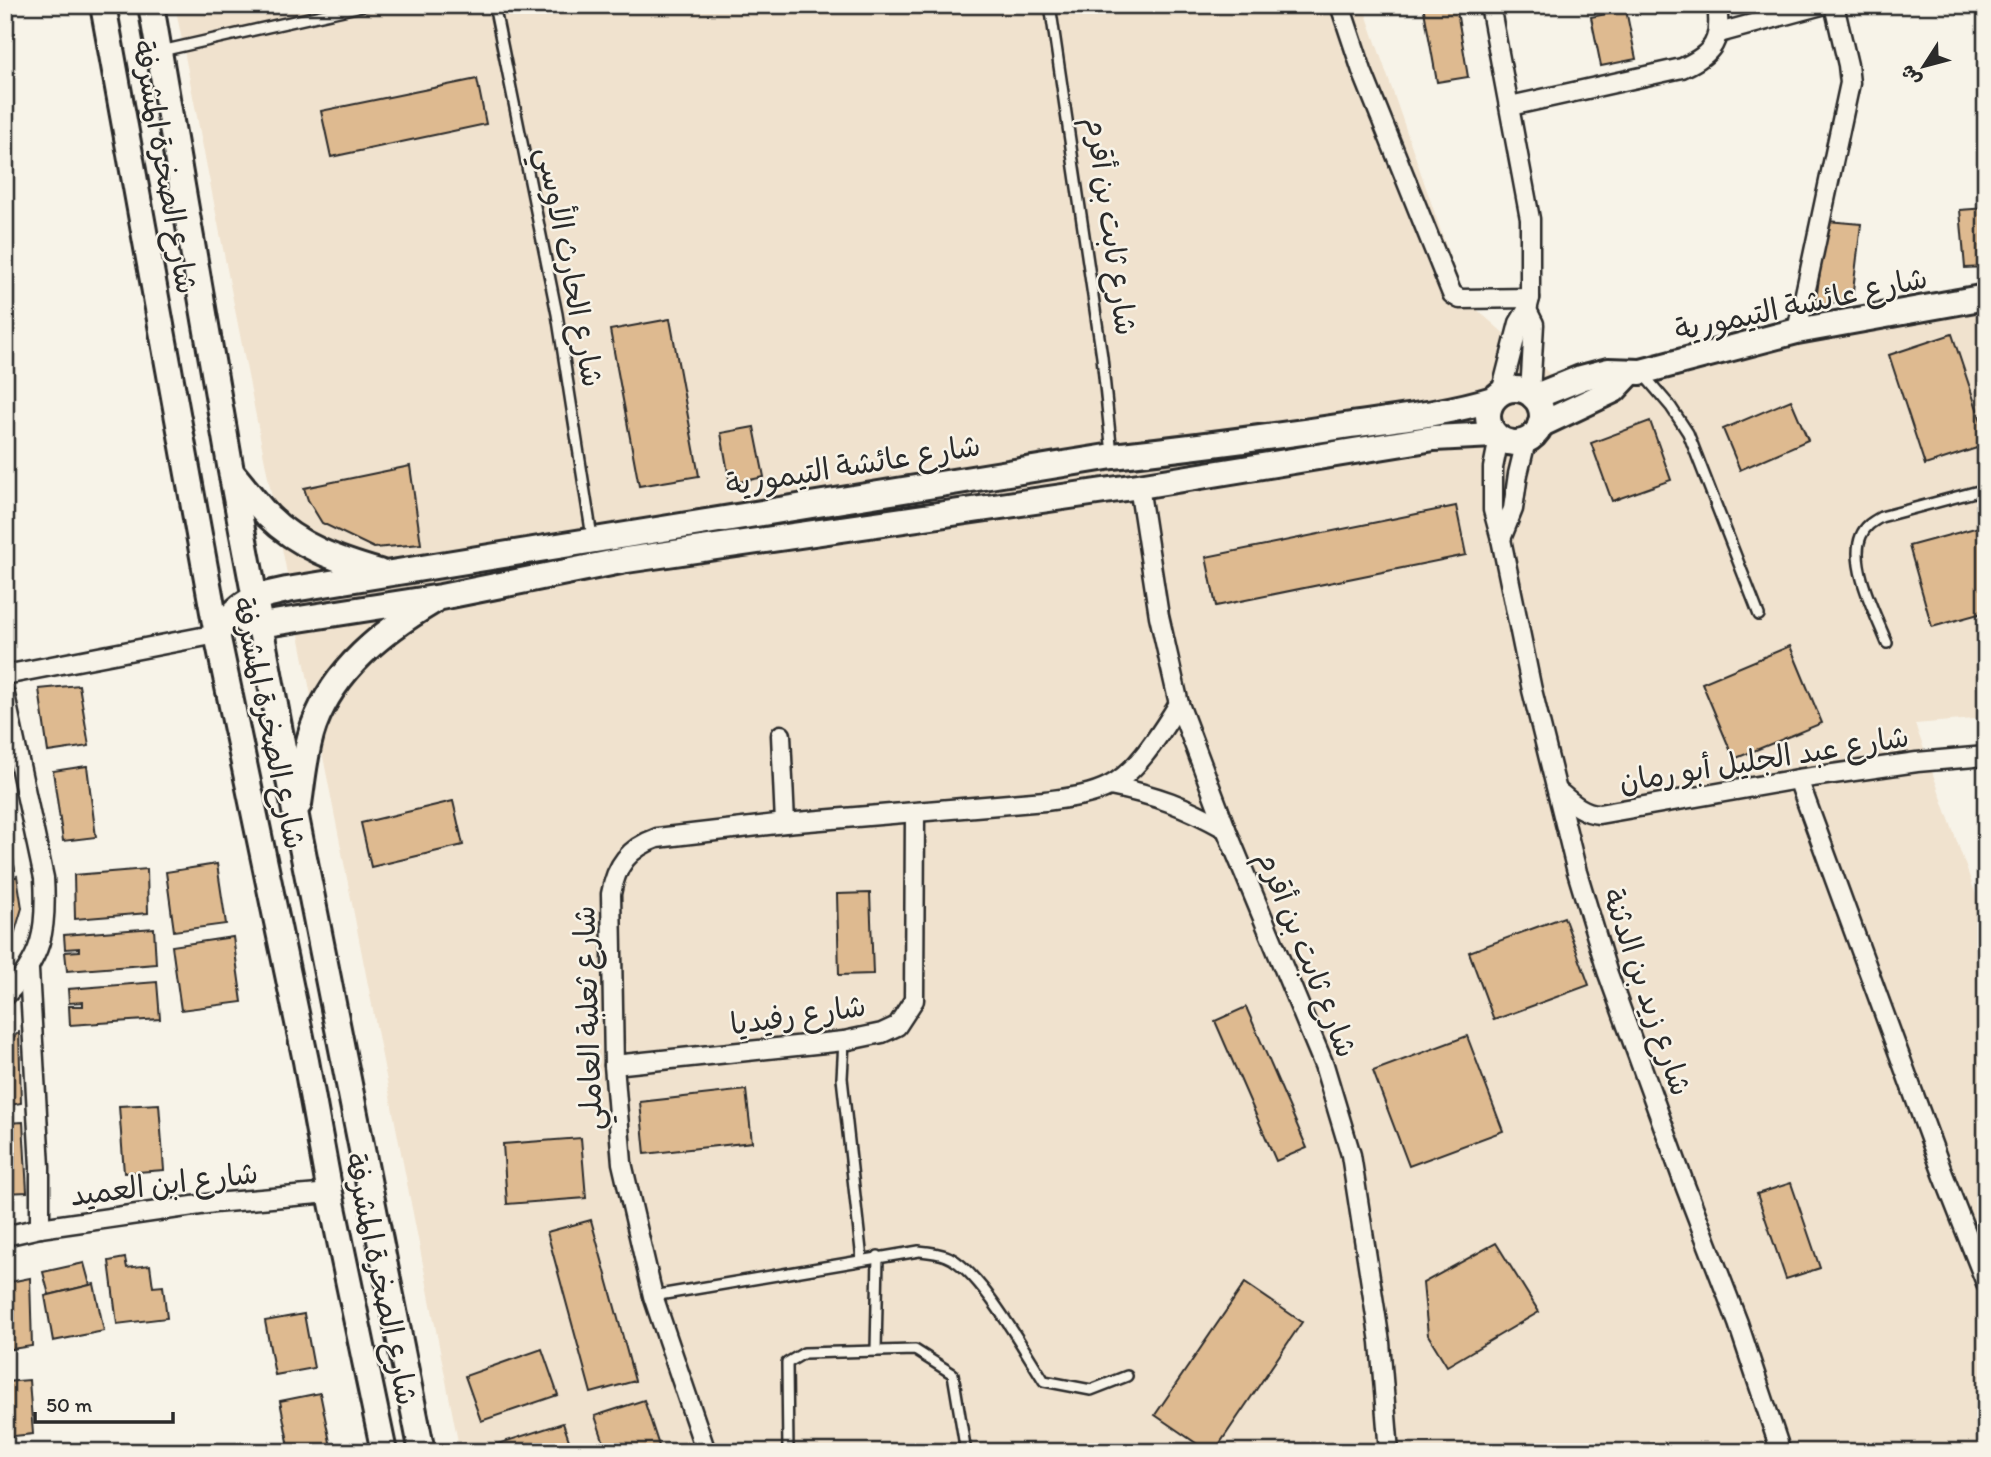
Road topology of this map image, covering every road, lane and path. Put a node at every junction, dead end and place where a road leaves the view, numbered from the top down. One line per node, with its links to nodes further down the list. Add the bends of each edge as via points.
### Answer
1 (103, 5): 32 (main road, شارع الصخرة المشرفة)
2 (150, 5): 12 (main road, شارع الصخرة المشرفة)
3 (366, 5): 12 (lane)
4 (494, 5): 26 (lane, شارع الحارث الأوسي, via 557,314)
5 (1050, 5): 22 (lane, شارع ثابت بن أقرم)
6 (1340, 5): 15 (street, via 1451,294 1460,299)
7 (1490, 5): 13 (street)
8 (1717, 5): 11 (street)
9 (1822, 5): 11 (street)
10 (1834, 5): 16 (street, via 1850,83)
11 (1719, 33): 13 (street, via 1710,50 1682,68)
12 (159, 51): 23 (main road, شارع الصخرة المشرفة)
13 (1510, 106): 15 (street, via 1530,219)
14 (1986, 296): 16 (main road, شارع عائشة التيمورية)
15 (1529, 304): 18 (street); 19 (street, via 1534,324)
16 (1797, 331): 17 (main road, شارع عائشة التيمورية)
17 (1636, 373): 19 (main road, شارع عائشة التيمورية, via 1608,371); 20 (main road, شارع عائشة التيمورية, via 1614,390); 31 (lane, via 1671,407 1688,433)
18 (1497, 396): 19 (main road, via 1510,389); 21 (main road, via 1488,411 1488,423); 22 (main road, شارع عائشة التيمورية, via 1473,405 1390,419)
19 (1532, 396): 20 (main road, via 1539,406)
20 (1533, 433): 21 (main road, via 1512,443); 27 (street, via 1518,474 1514,509)
21 (1497, 437): 24 (main road, شارع عائشة التيمورية, via 1434,438); 27 (street, شارع زيد بن الدثنة, via 1493,510)
22 (1113, 456): 26 (main road, شارع عائشة التيمورية)
23 (231, 471): 28 (main road, via 292,536 337,560); 29 (main road, شارع الصخرة المشرفة)
24 (1139, 486): 30 (main road, شارع عائشة التيمورية, via 626,559); 37 (street, شارع ثابت بن أقرم)
25 (1986, 489): 34 (lane, via 1868,524 1858,550 1860,572)
26 (593, 539): 28 (main road, شارع عائشة التيمورية)
27 (1501, 539): 42 (street, شارع زيد بن الدثنة)
28 (386, 575): 29 (main road, شارع عائشة التيمورية)
29 (254, 597): 32 (main road, شارع عائشة التيمورية); 33 (main road, شارع الصخرة المشرفة)
30 (440, 597): 33 (main road, شارع عائشة التيمورية); 44 (main road, via 369,647 325,699 313,727)
31 (1759, 615)
32 (219, 618): 33 (main road, شارع عائشة التيمورية); 35 (street); 51 (main road, شارع الصخرة المشرفة)
33 (260, 625): 44 (main road, شارع الصخرة المشرفة)
34 (1887, 643)
35 (5, 675)
36 (5, 695): 47 (street, via 44,878 43,939)
37 (1179, 704): 41 (street, شارع ثعلبة العاملي, via 1148,751); 46 (street, شارع ثابت بن أقرم)
38 (780, 735): 45 (street)
39 (1986, 756): 40 (street, شارع عبد الجليل أبو رمان)
40 (1798, 779): 42 (street, شارع عبد الجليل أبو رمان, via 1599,814 1580,809); 56 (street)
41 (1110, 786): 43 (street, شارع ثعلبة العاملي, via 1045,802); 46 (street, شارع ثعلبة العاملي, via 1189,808)
42 (1558, 791): 66 (street, شارع زيد بن الدثنة, via 1607,971)
43 (915, 814): 45 (street, شارع ثعلبة العاملي); 49 (street, شارع رفيديا, via 914,1000 897,1026)
44 (297, 822): 61 (main road, شارع الصخرة المشرفة)
45 (785, 823): 50 (street, شارع ثعلبة العاملي, via 657,838 640,845 624,860 611,894)
46 (1226, 829): 65 (street, شارع ثابت بن أقرم, via 1324,1065 1351,1155 1380,1342)
47 (29, 970): 48 (street); 52 (street)
48 (5, 996)
49 (844, 1041): 50 (street, شارع رفيديا); 55 (lane, via 842,1077)
50 (614, 1065): 57 (street, شارع ثعلبة العاملي, via 622,1163)
51 (330, 1194): 52 (street, شارع ابن العميد, via 214,1203); 60 (main road, شارع الصخرة المشرفة)
52 (40, 1228): 53 (street, شارع ابن العميد)
53 (5, 1236)
54 (878, 1256): 55 (lane); 58 (lane); 59 (lane, via 919,1251 948,1257 968,1271 1044,1381 1091,1390)
55 (862, 1260): 57 (lane)
56 (1986, 1283)
57 (653, 1296): 62 (street, شارع ثعلبة العاملي)
58 (876, 1351): 63 (lane, via 804,1353 787,1363); 64 (lane, via 915,1350 953,1374)
59 (1128, 1376)
60 (384, 1452)
61 (422, 1452)
62 (706, 1452)
63 (788, 1452)
64 (966, 1452)
65 (1389, 1452)
66 (1781, 1452)

